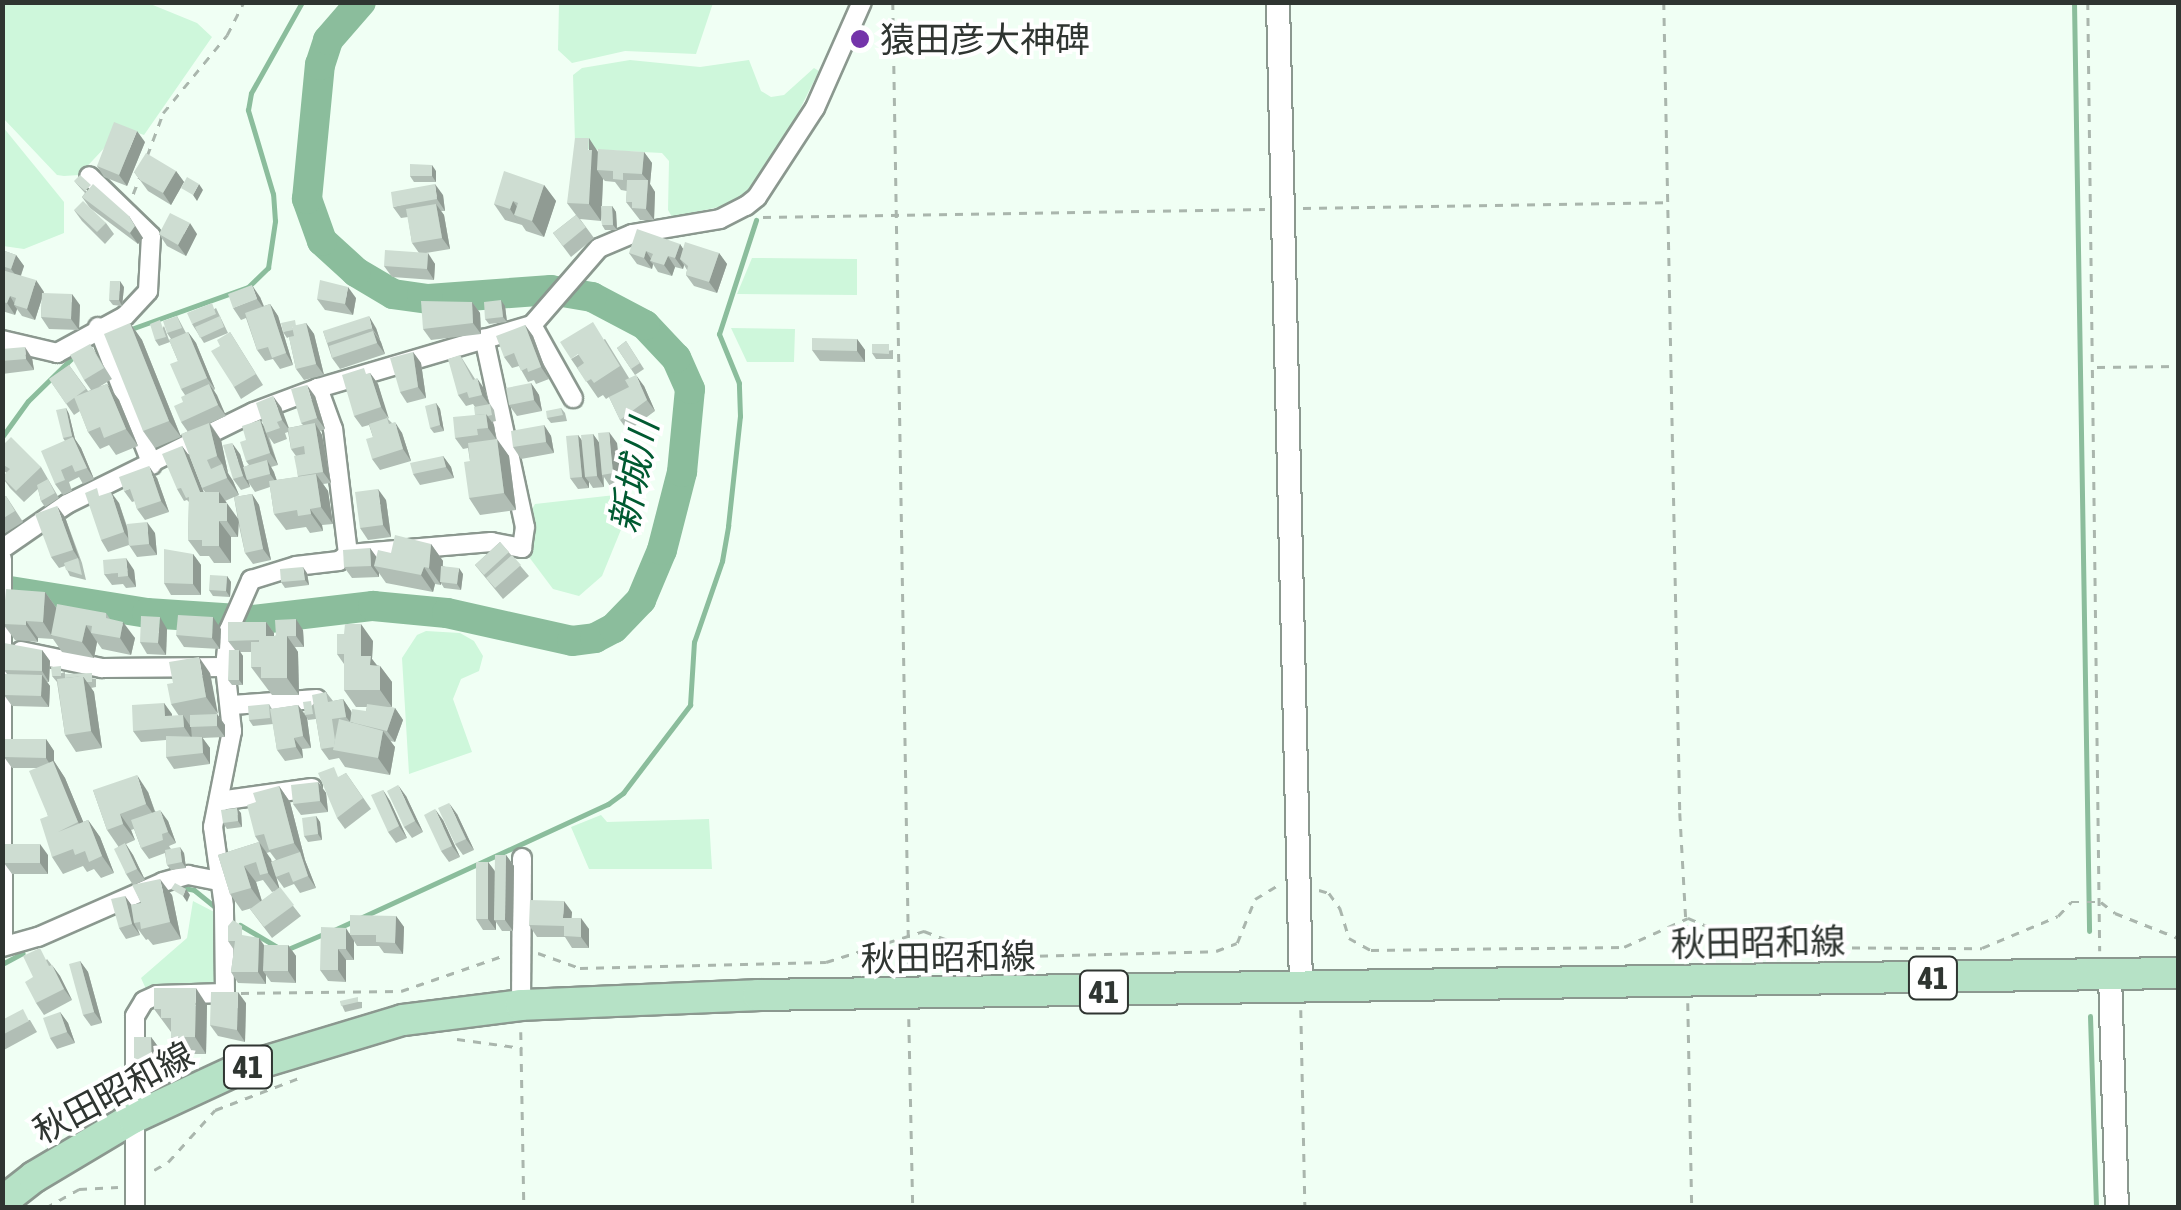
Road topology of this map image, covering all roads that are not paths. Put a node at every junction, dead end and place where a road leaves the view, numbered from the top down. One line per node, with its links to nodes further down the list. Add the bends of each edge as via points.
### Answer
1 (862, 2): 4 (street, via 815,108 757,196 720,219 632,234 599,248)
2 (1278, 2): 25 (street)
3 (89, 176): 5 (street, via 151,236 148,291 125,316)
4 (538, 320): 6 (street); 9 (street)
5 (98, 327): 7 (street, via 57,353); 10 (street)
6 (484, 338): 8 (street); 12 (street, via 525,527 522,548 492,542)
7 (2, 340)
8 (318, 388): 10 (street, via 254,412); 12 (street, via 336,442)
9 (573, 398)
10 (152, 465): 11 (street, via 67,504)
11 (2, 549)
12 (348, 554): 15 (street, via 339,562 251,580 229,630)
13 (3, 561): 14 (street)
14 (5, 651): 15 (street, via 43,652 102,668); 22 (street)
15 (226, 667): 17 (street)
16 (316, 699): 17 (street)
17 (232, 705): 19 (street)
18 (316, 788): 19 (street)
19 (218, 801): 21 (street)
20 (522, 858): 26 (street)
21 (219, 881): 22 (street, via 188,876 163,882); 27 (street, via 224,994 144,1001 132,1029)
22 (3, 946)
23 (2178, 973): 24 (main road, 秋田昭和線 / 41)
24 (2105, 975): 25 (main road, 秋田昭和線 / 41); 30 (street)
25 (1302, 988): 26 (main road, 秋田昭和線 / 41)
26 (521, 1005): 27 (main road, 秋田昭和線 / 41, via 404,1020 347,1036 236,1070)
27 (133, 1118): 28 (main road, 秋田昭和線 / 41); 29 (street)
28 (2, 1202)
29 (135, 1208)
30 (2117, 1208)

